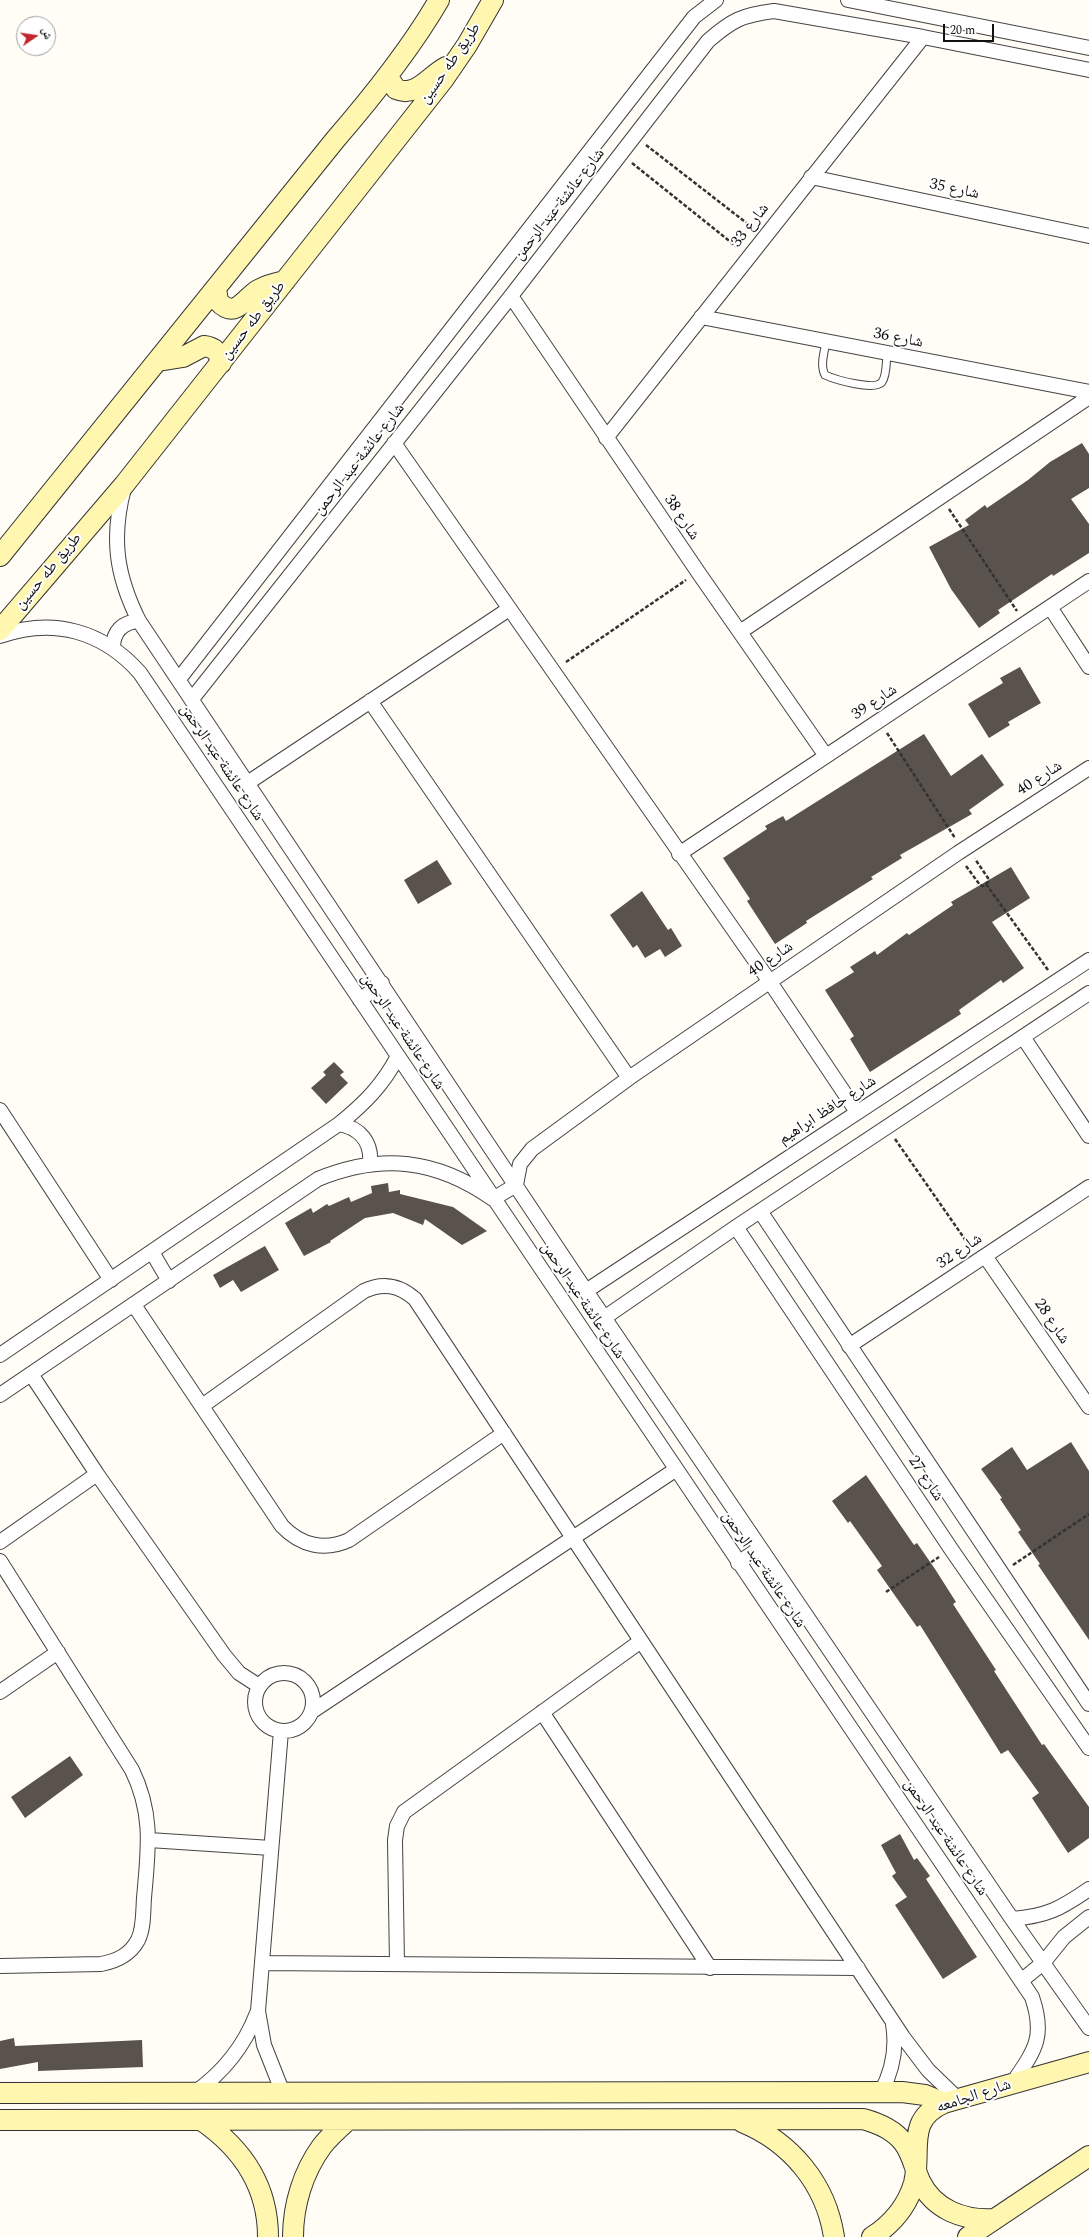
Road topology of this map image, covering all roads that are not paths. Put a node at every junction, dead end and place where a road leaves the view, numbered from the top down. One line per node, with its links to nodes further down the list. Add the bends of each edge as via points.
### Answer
1 (439, 0): 9 (street)
2 (493, 0): 7 (street, طريق طه حسين)
3 (716, 0): 35 (street, شارع عائشة عبد الرحمن, via 694,17)
4 (848, 0): 6 (street)
5 (923, 37): 8 (street, شارع عائشة عبد الرحمن); 10 (street, شارع 33); 14 (street, شارع عائشة عبد الرحمن, via 774,12 749,14 726,24 708,42)
6 (1089, 48)
7 (455, 62): 9 (street, via 430,77 415,91 396,89); 12 (street, طريق طه حسين)
8 (1089, 70)
9 (388, 76): 13 (street)
10 (811, 177): 11 (street, شارع 35); 15 (street, شارع 33)
11 (1089, 236)
12 (285, 281): 13 (street, via 266,286 233,309 222,305 216,295); 19 (street, طريق طه حسين)
13 (216, 289): 18 (street)
14 (511, 296): 22 (street, شارع 38); 23 (street, شارع عائشة عبد الرحمن)
15 (701, 317): 16 (street, شارع 36); 22 (street, شارع 33)
16 (826, 342): 17 (street, شارع 36); 17 (lane, via 822,371 825,376 872,386 882,383)
17 (887, 354): 20 (street, شارع 36)
18 (158, 361): 19 (street, via 183,357 204,346 214,349); 25 (street)
19 (221, 363): 24 (street, طريق طه حسين)
20 (1089, 392)
21 (1089, 397): 31 (street)
22 (606, 438): 31 (street, شارع 38)
23 (394, 443): 28 (street); 36 (street, شارع عائشة عبد الرحمن)
24 (124, 485): 29 (street, شارع عائشة عبد الرحمن, via 116,524 117,555 121,578); 30 (street, طريق طه حسين)
25 (0, 556)
26 (1089, 581): 27 (street, شارع 39)
27 (1050, 607): 34 (street); 38 (street, شارع 39)
28 (509, 609): 37 (street); 41 (street)
29 (139, 620): 33 (street, via 122,626 115,636); 35 (street, شارع عائشة عبد الرحمن)
30 (0, 630)
31 (740, 632): 38 (street, شارع 38)
32 (0, 636): 33 (street, شارع عائشة عبد الرحمن, via 33,628 54,628 75,631)
33 (113, 648): 46 (street, شارع عائشة عبد الرحمن, via 127,658 140,673)
34 (1089, 667)
35 (179, 679): 36 (street, شارع عائشة عبد الرحمن)
36 (192, 699): 40 (street, شارع عائشة عبد الرحمن)
37 (370, 701): 40 (street); 49 (street)
38 (826, 756): 41 (street, شارع 39)
39 (1089, 768): 43 (street, شارع 40, via 962,850)
40 (249, 782): 44 (street, شارع عائشة عبد الرحمن)
41 (679, 854): 43 (street)
42 (1089, 960): 51 (street, شارع حافظ ابراهيم)
43 (770, 982): 49 (street, شارع 40); 51 (street)
44 (382, 983): 46 (street); 55 (street, شارع عائشة عبد الرحمن)
45 (1089, 992): 47 (street)
46 (360, 1000): 48 (street, شارع عائشة عبد الرحمن)
47 (1023, 1037): 53 (street); 58 (street)
48 (398, 1056): 52 (street, via 369,1098); 57 (street, شارع عائشة عبد الرحمن)
49 (629, 1078): 55 (street, شارع 40, via 532,1148 520,1164)
50 (0, 1110): 62 (street)
51 (857, 1112): 64 (street, شارع حافظ ابراهيم)
52 (339, 1124): 54 (street, via 354,1129 366,1140 371,1156); 60 (street)
53 (1089, 1136)
54 (370, 1164): 57 (street, via 407,1164 442,1171 460,1178); 63 (street, via 352,1167 318,1179)
55 (516, 1185): 57 (street); 64 (street, شارع عائشة عبد الرحمن)
56 (1089, 1187): 61 (street, شارع 32)
57 (493, 1199): 74 (street, شارع عائشة عبد الرحمن)
58 (760, 1211): 59 (street); 67 (street, شارع 27)
59 (736, 1227): 66 (street); 89 (street, شارع 27, via 951,1549)
60 (152, 1252): 62 (street); 63 (street)
61 (982, 1258): 67 (street, شارع 32); 72 (street, شارع 28)
62 (112, 1280): 68 (street)
63 (169, 1281): 65 (street)
64 (586, 1291): 66 (street, شارع عائشة عبد الرحمن)
65 (134, 1305): 69 (street); 71 (street)
66 (604, 1318): 78 (street, شارع عائشة عبد الرحمن)
67 (849, 1346): 85 (street, شارع 27)
68 (0, 1355)
69 (31, 1374): 70 (street); 75 (street)
70 (0, 1395)
71 (202, 1406): 73 (street, via 282,1526 296,1538 322,1546 341,1544 349,1540); 73 (street, via 364,1291 387,1286 402,1289 415,1299)
72 (1089, 1407)
73 (504, 1433): 76 (street)
74 (675, 1470): 76 (street); 80 (street, شارع عائشة عبد الرحمن)
75 (97, 1474): 77 (street); 83 (street, via 227,1660 239,1673)
76 (574, 1538): 81 (street); 86 (street)
77 (0, 1542)
78 (760, 1548): 80 (street); 94 (street, شارع عائشة عبد الرحمن)
79 (0, 1561): 82 (street)
80 (738, 1563): 101 (street, شارع عائشة عبد الرحمن)
81 (641, 1641): 87 (street); 100 (street)
82 (58, 1652): 84 (street); 90 (street, via 132,1770 145,1804)
83 (259, 1686): 86 (street, via 267,1677 278,1672 291,1673 302,1678 310,1688 313,1700); 88 (street, via 254,1698 260,1720 270,1728)
84 (0, 1692)
85 (1089, 1704)
86 (311, 1712): 88 (street, via 304,1723 294,1730)
87 (542, 1712): 97 (street, via 411,1806 399,1820 395,1840); 99 (street)
88 (281, 1731): 91 (street)
89 (1089, 1748)
90 (149, 1840): 91 (street); 98 (street, via 141,1932 128,1953 101,1964)
91 (271, 1848): 95 (street)
92 (1089, 1889): 94 (street, via 1049,1913 1032,1918)
93 (1089, 1917): 96 (street, via 1064,1937)
94 (1012, 1919): 96 (street, شارع عائشة عبد الرحمن)
95 (262, 1963): 97 (street); 102 (street)
96 (1043, 1963): 101 (street); 104 (street, شارع عائشة عبد الرحمن)
97 (397, 1964): 99 (street)
98 (0, 1966)
99 (710, 1968): 100 (street)
100 (858, 1968): 103 (street)
101 (1021, 1981): 106 (street, شارع عائشة عبد الرحمن, via 1032,1997 1038,2016 1039,2036 1032,2054)
102 (258, 2011): 110 (street, via 252,2028 234,2058); 111 (street, via 264,2045)
103 (892, 2019): 108 (street, via 894,2057); 113 (street)
104 (1089, 2028)
105 (1089, 2062): 106 (street, شارع الجامعه)
106 (1012, 2084): 113 (street, شارع الجامعه)
107 (735, 2092): 108 (street); 112 (street); 118 (street)
108 (881, 2092): 113 (street, via 913,2093)
109 (0, 2093): 110 (street)
110 (194, 2093): 111 (street)
111 (283, 2093): 112 (street)
112 (408, 2093): 117 (street)
113 (951, 2101): 120 (street, شارع الجامعه, via 930,2111 920,2126 917,2136)
114 (0, 2120): 115 (street)
115 (201, 2120): 116 (street); 122 (street, via 220,2132 249,2166 265,2206)
116 (348, 2120): 117 (street); 123 (street, via 322,2146 310,2167 298,2195)
117 (408, 2120): 118 (street)
118 (736, 2120): 120 (street, via 874,2122 884,2126 902,2141); 124 (street, via 780,2143 803,2166 822,2195)
119 (1089, 2156): 121 (street)
120 (916, 2171): 121 (street, via 927,2192 944,2208 968,2218); 125 (street, شارع الجامعه, via 914,2184 903,2207 886,2227)
121 (995, 2219): 126 (street)
122 (268, 2237)
123 (293, 2237)
124 (834, 2237)
125 (872, 2237)
126 (968, 2237)

